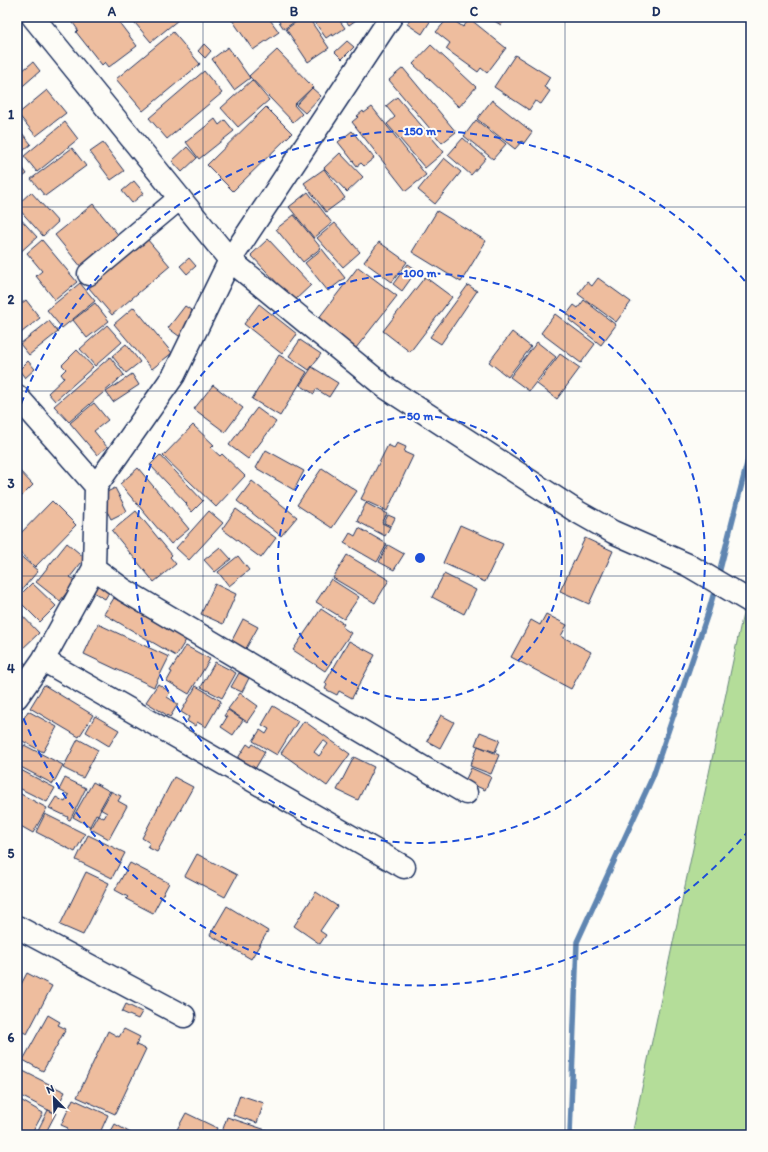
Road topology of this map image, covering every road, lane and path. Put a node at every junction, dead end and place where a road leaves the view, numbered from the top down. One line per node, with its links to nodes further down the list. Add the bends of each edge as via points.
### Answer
1 (33, 17): 3 (street)
2 (391, 17): 4 (street)
3 (180, 198): 4 (street); 5 (street)
4 (230, 260): 7 (street, via 174,376); 9 (street, via 385,387 576,511 613,532 688,565)
5 (89, 274)
6 (17, 396): 7 (street)
7 (96, 486): 8 (street)
8 (94, 568): 10 (street); 12 (street, via 124,590)
9 (751, 602)
10 (43, 660): 11 (street); 13 (street)
11 (17, 697)
12 (466, 793)
13 (404, 867)
14 (17, 927): 15 (street)
15 (184, 1016)

